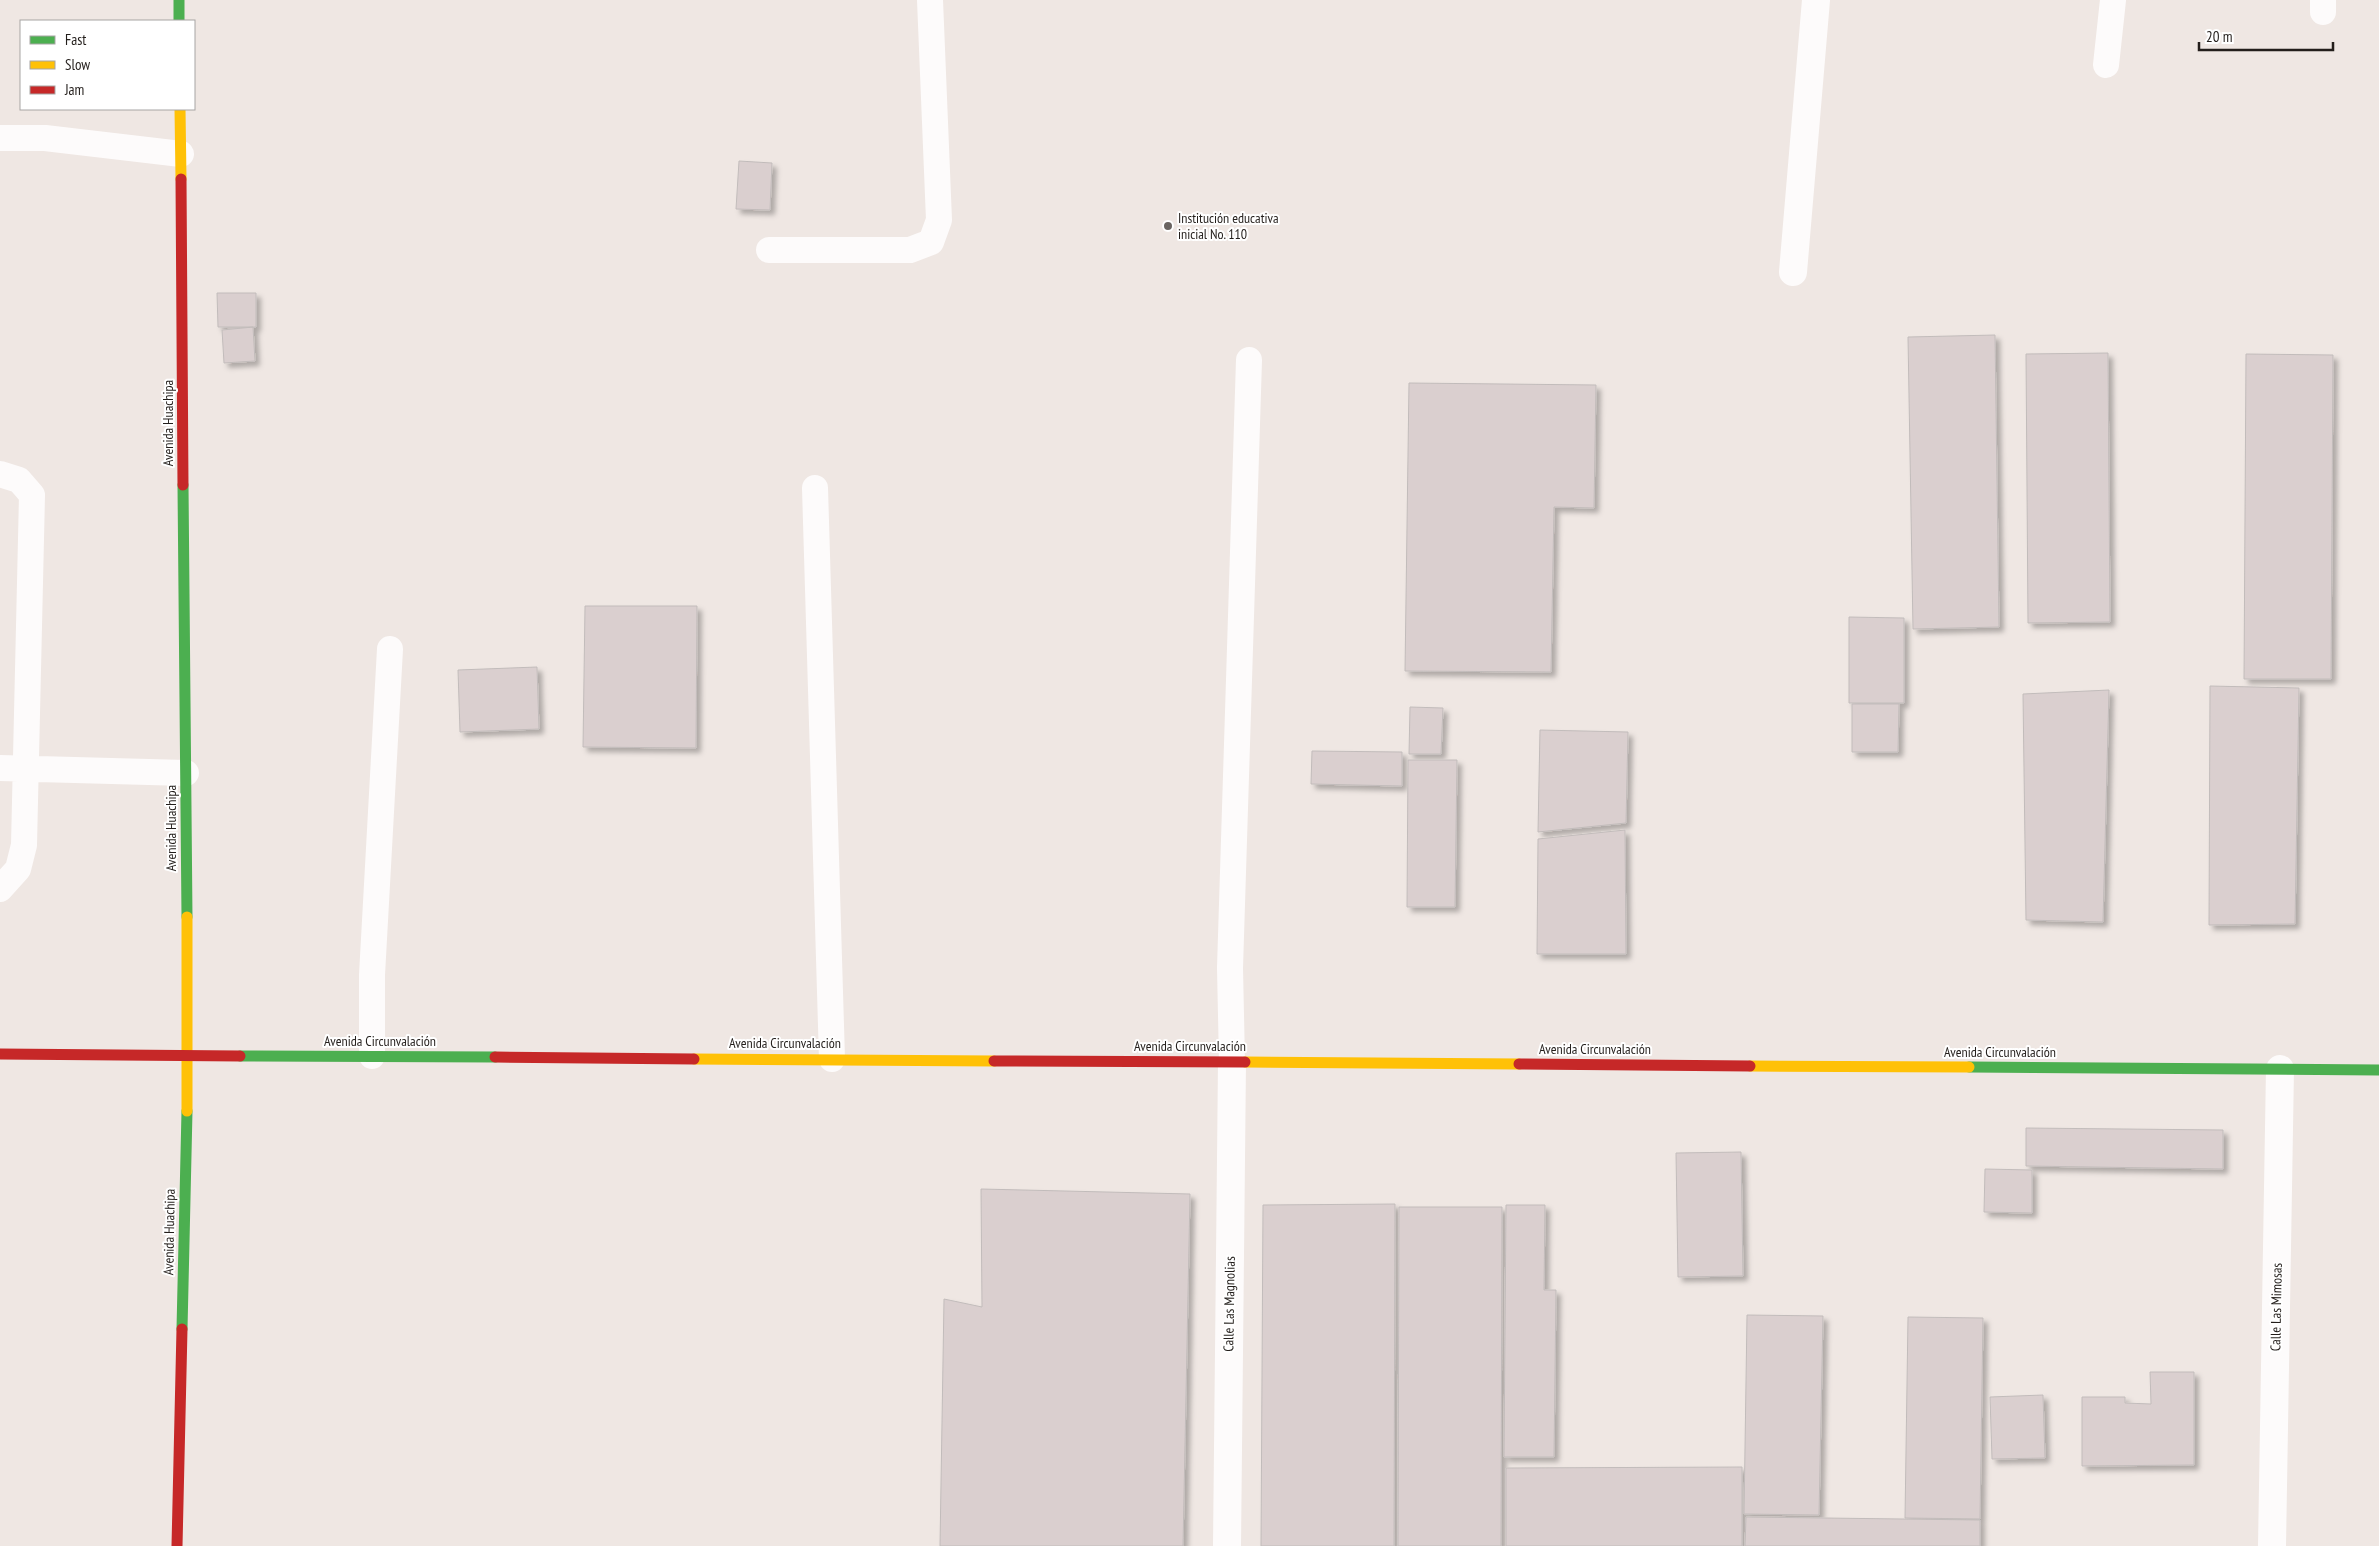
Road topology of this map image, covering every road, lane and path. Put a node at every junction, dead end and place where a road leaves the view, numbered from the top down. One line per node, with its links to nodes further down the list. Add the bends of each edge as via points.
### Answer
1 (179, 0): 5 (street)
2 (930, 0): 10 (lane, via 939,220 931,242 910,250)
3 (1816, 0): 11 (street)
4 (2113, 0): 6 (lane)
5 (179, 20)
6 (2106, 65)
7 (180, 110): 9 (street, Avenida Huachipa)
8 (0, 138): 9 (lane, via 45,138)
9 (181, 154): 18 (street, Avenida Huachipa)
10 (769, 250)
11 (1793, 272)
12 (1249, 360): 24 (lane, via 1230,968)
13 (0, 474): 17 (lane, via 19,480 32,495)
14 (815, 488): 23 (lane)
15 (390, 649): 22 (lane, via 372,975)
16 (0, 768): 17 (lane)
17 (26, 769): 18 (lane); 19 (lane, via 24,845 18,870)
18 (186, 773): 21 (street, Avenida Huachipa)
19 (0, 889)
20 (0, 1054): 21 (street, Avenida Circunvalación)
21 (188, 1054): 22 (street, Avenida Circunvalación); 27 (street, Avenida Huachipa)
22 (372, 1056): 23 (street, Avenida Circunvalación)
23 (832, 1058): 24 (street, Avenida Circunvalación)
24 (1232, 1062): 25 (street, Avenida Circunvalación); 28 (street, Calle Las Magnolias)
25 (2280, 1069): 26 (street, Avenida Circunvalación); 29 (street, Calle Las Mimosas)
26 (2379, 1070)
27 (178, 1546)
28 (1227, 1546)
29 (2272, 1546)

